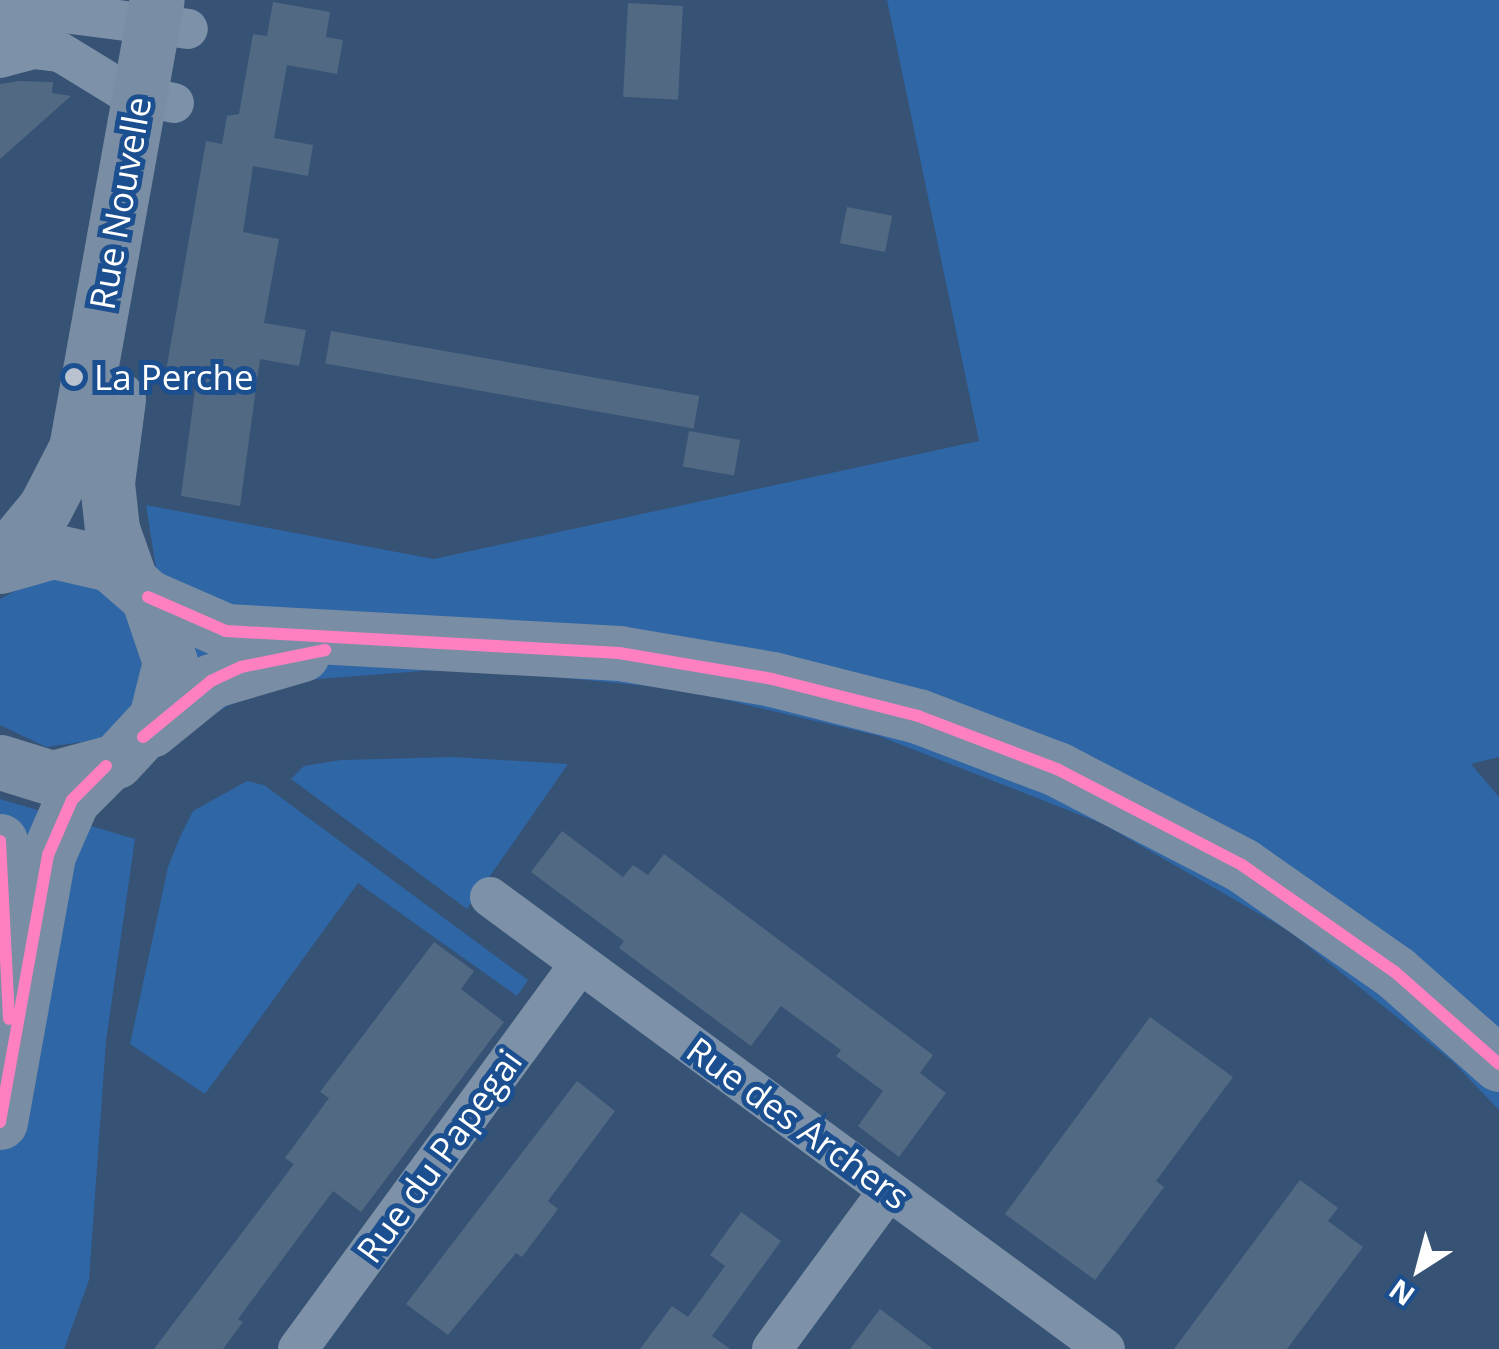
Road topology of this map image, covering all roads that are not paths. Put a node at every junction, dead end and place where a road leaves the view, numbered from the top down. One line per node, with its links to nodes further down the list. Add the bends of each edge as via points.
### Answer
1 (173, 13): 2 (street, via 40,10); 4 (main road, Rue Nouvelle)
2 (0, 18)
3 (0, 58): 4 (street, via 34,49 60,52)
4 (156, 100): 5 (main road, Rue Nouvelle, via 76,448 53,496); 6 (main road, Rue Nouvelle, via 107,483 112,529)
5 (0, 564): 6 (main road, via 65,552 98,560)
6 (138, 587): 7 (main road, via 226,631); 8 (main road, Rue Nouvelle, via 170,662 165,697)
7 (369, 642): 8 (main road, via 240,667 191,696); 14 (main road, via 532,645 699,665 846,696 982,739 1132,804 1256,874 1395,972)
8 (124, 752): 9 (main road, via 52,778); 13 (main road, via 72,800 48,856)
9 (0, 762)
10 (0, 840): 13 (main road, via 9,936)
11 (490, 897): 12 (street, Rue des Archers)
12 (580, 964): 16 (street, Rue des Archers); 17 (street, Rue du Papegai)
13 (8, 1064): 15 (main road)
14 (1499, 1064)
15 (0, 1122)
16 (889, 1190): 18 (street); 19 (street, Rue des Archers)
17 (298, 1349)
18 (772, 1349)
19 (1105, 1349)

